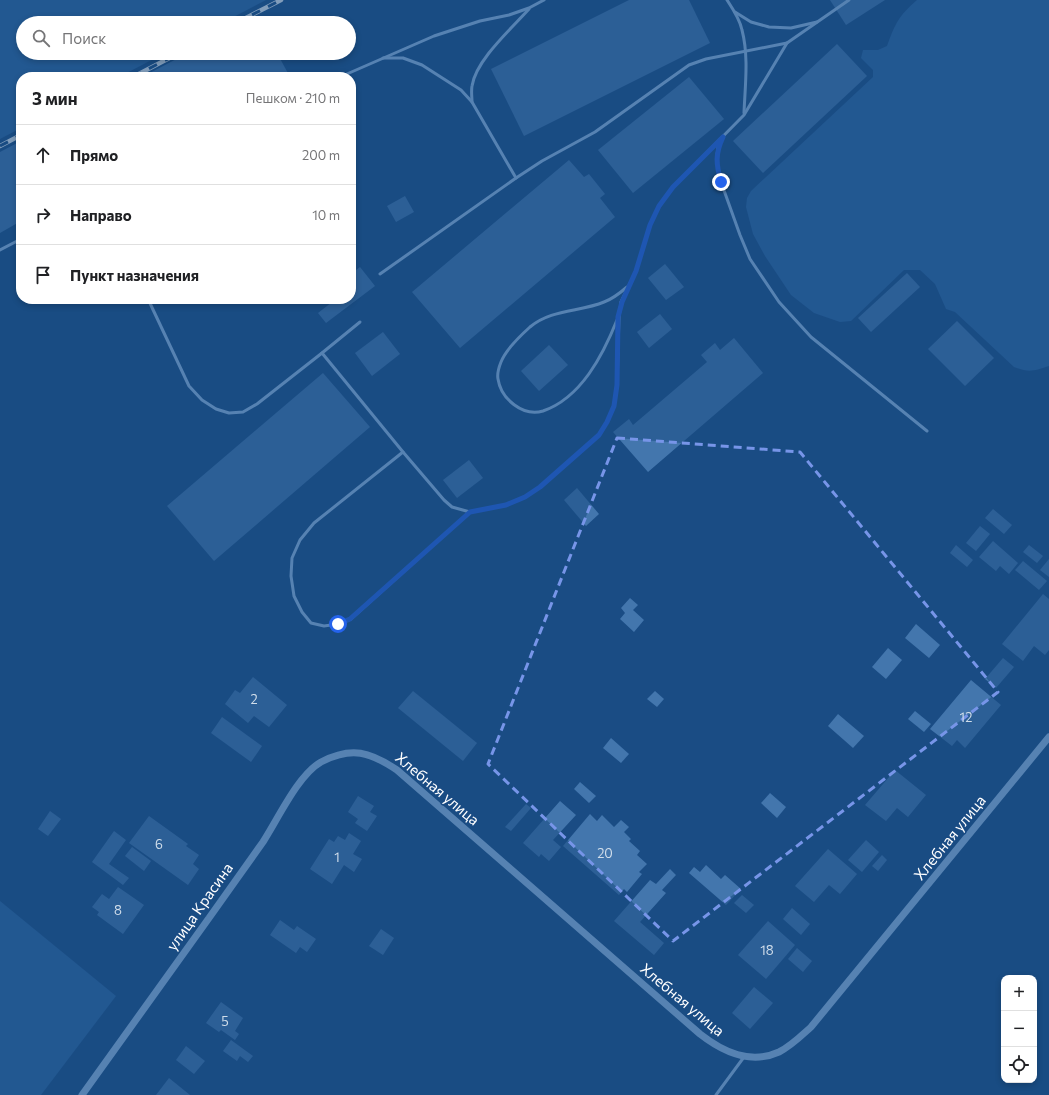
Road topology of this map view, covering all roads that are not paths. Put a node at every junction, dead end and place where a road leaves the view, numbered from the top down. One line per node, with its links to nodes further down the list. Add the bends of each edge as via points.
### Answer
1 (544, 0): 4 (lane)
2 (727, 0): 5 (lane)
3 (849, 0): 6 (lane)
4 (529, 8): 9 (lane, via 434,36); 11 (lane, via 487,55 472,86)
5 (735, 12): 6 (lane, via 751,22 769,27 791,28); 8 (lane)
6 (819, 21): 7 (lane)
7 (787, 43): 8 (lane); 12 (lane)
8 (746, 52): 12 (lane); 14 (lane, via 706,59 689,65 595,132)
9 (382, 58): 10 (lane); 11 (lane, via 403,58 422,65 461,90)
10 (351, 72)
11 (472, 102): 14 (lane)
12 (744, 115): 13 (lane)
13 (723, 137): 18 (lane, via 673,187 659,206 650,225 636,271); 23 (lane, via 717,155 721,182 740,236 763,280 811,337)
14 (516, 178): 17 (lane)
15 (16, 242): 16 (lane)
16 (0, 250)
17 (380, 274)
18 (628, 286): 20 (lane); 20 (lane, via 616,297 605,302 548,316 530,326 507,350 501,361 498,379 502,391 509,400 528,412 540,412 563,400 580,385 599,359)
19 (150, 304): 22 (lane, via 190,386 202,400 216,409 229,413 243,412 257,404)
20 (618, 317): 25 (lane, via 617,385 614,406 599,435 525,497 506,505)
21 (360, 322): 22 (lane)
22 (322, 353): 24 (lane)
23 (927, 431)
24 (403, 452): 25 (lane, via 444,500 452,507); 25 (lane, via 314,523 300,540 292,558 291,576 294,596 311,623 324,626 350,619)
25 (470, 512)
26 (1049, 737): 28 (street, Хлебная улица, via 811,1027 794,1043 779,1052)
27 (352, 753): 28 (street, Хлебная улица, via 366,753 397,770 714,1046); 29 (street, улица Красина, via 321,762 302,778 263,842)
28 (744, 1057): 30 (lane)
29 (82, 1095)
30 (716, 1095)

